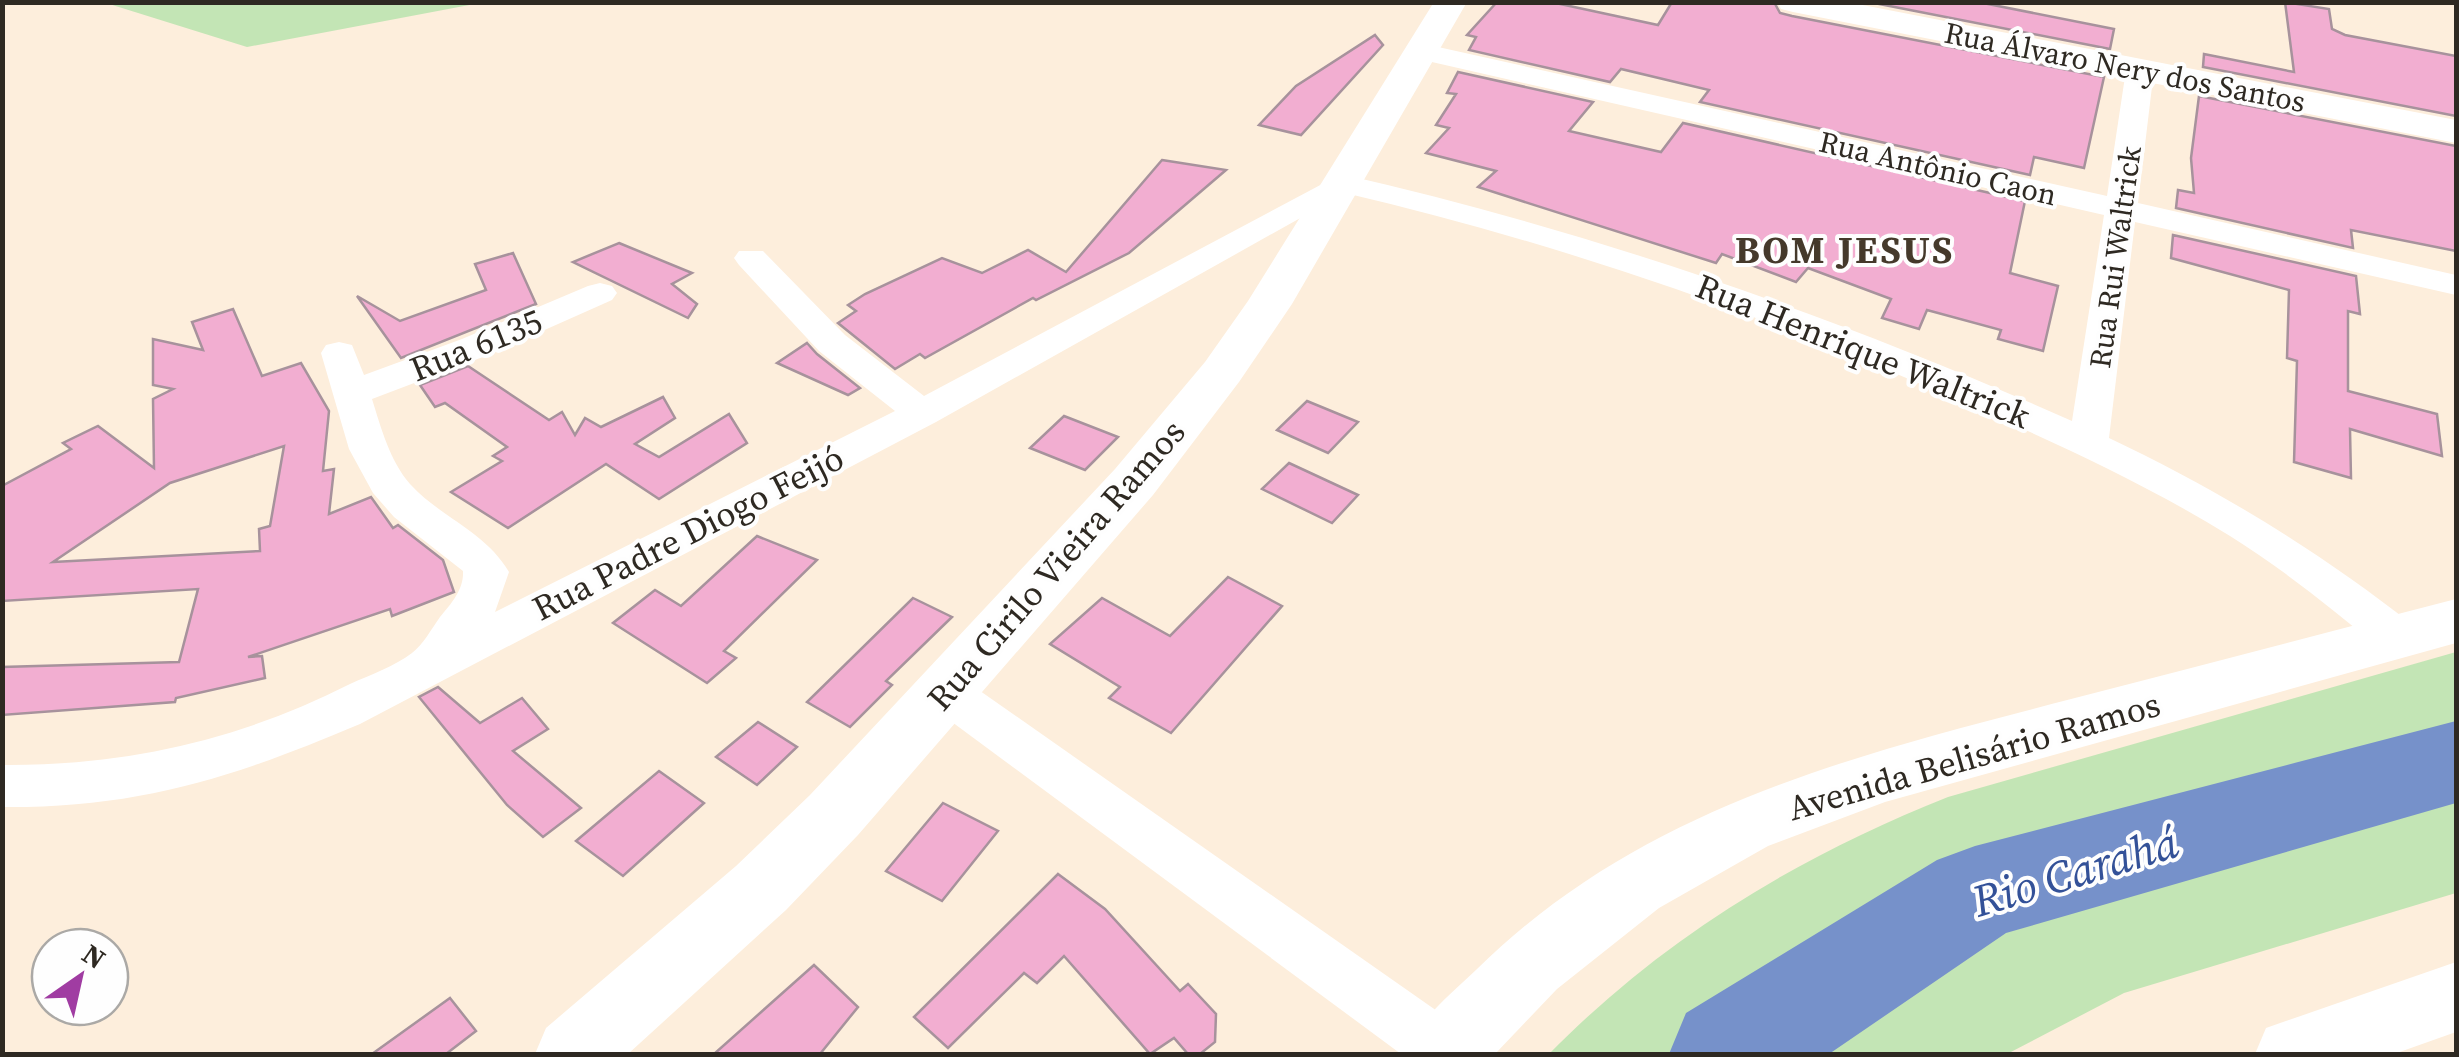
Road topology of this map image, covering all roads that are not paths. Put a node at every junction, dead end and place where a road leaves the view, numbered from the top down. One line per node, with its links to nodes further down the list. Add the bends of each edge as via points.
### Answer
1 (1451, 2): 3 (main road, Rua Cirilo Vieira Ramos)
2 (1792, 2): 4 (main road, Rua Álvaro Nery dos Santos)
3 (1420, 51): 6 (main road, Rua Cirilo Vieira Ramos); 7 (street, Rua Antônio Caon)
4 (2140, 70): 5 (main road, Rua Álvaro Nery dos Santos); 7 (street, Rua Rui Waltrick)
5 (2456, 132)
6 (1341, 183): 13 (street, Rua Padre Diogo Feijó); 14 (street, Rua Henrique Waltrick, via 1554,236 1712,289); 17 (main road, Rua Cirilo Vieira Ramos, via 1222,372 1134,482)
7 (2121, 209): 9 (street, Rua Antônio Caon); 14 (street, Rua Rui Waltrick)
8 (751, 258): 13 (street, via 832,343)
9 (2456, 284)
10 (600, 293): 12 (street, Rua 6135)
11 (340, 353): 12 (street)
12 (352, 394): 16 (street, via 380,474 399,498 474,551 487,572 478,600)
13 (922, 412): 16 (street, Rua Padre Diogo Feijó)
14 (2090, 443): 15 (street, Rua Henrique Waltrick)
15 (2427, 629): 20 (main road, Avenida Belisário Ramos, via 1876,777 1744,826 1634,886 1531,965)
16 (427, 668): 18 (street, Rua Padre Diogo Feijó, via 260,745 163,773 85,786)
17 (946, 692): 20 (street); 21 (main road, Rua Cirilo Vieira Ramos, via 761,888)
18 (2, 786)
19 (2456, 997): 22 (main road)
20 (1445, 1053)
21 (573, 1054)
22 (2293, 1054)

